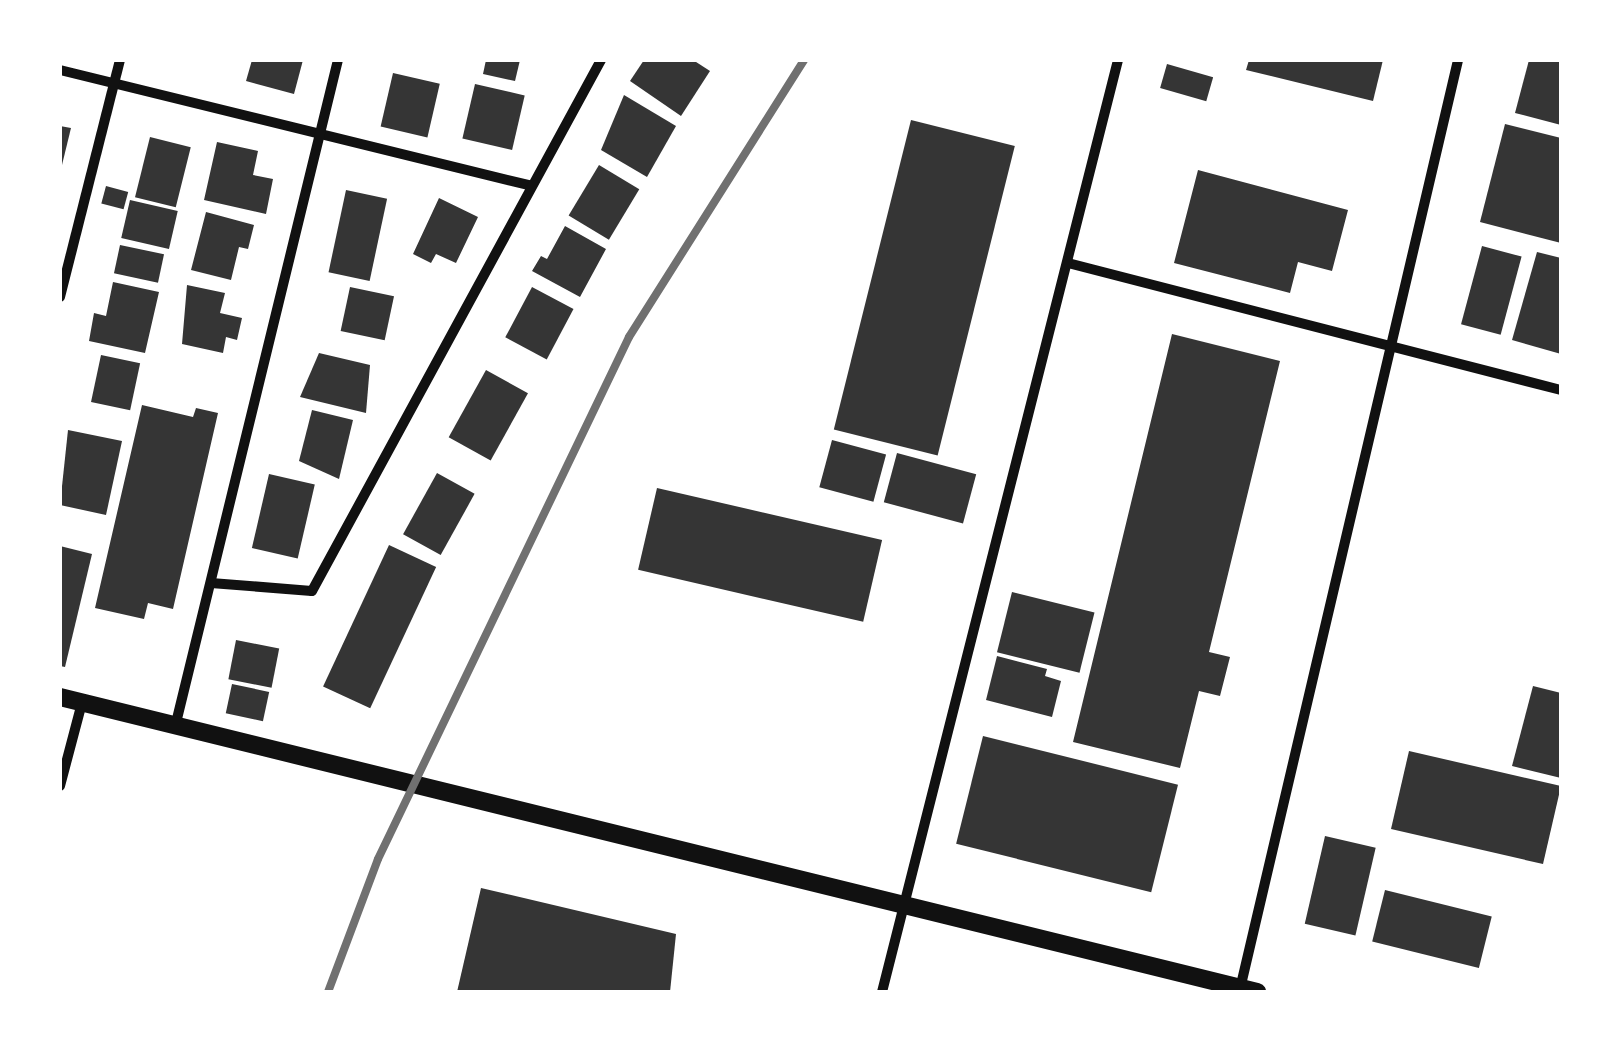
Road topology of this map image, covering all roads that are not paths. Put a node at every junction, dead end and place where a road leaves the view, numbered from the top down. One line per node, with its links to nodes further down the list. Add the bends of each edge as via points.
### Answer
1 (120, 60): 7 (street)
2 (338, 60): 8 (street)
3 (601, 60): 9 (street)
4 (1118, 60): 10 (street)
5 (1458, 60): 12 (street)
6 (60, 70): 7 (street)
7 (114, 83): 8 (street); 11 (street)
8 (320, 132): 9 (street); 14 (street)
9 (529, 184): 14 (street, via 312,591)
10 (1068, 264): 12 (street); 19 (street)
11 (60, 297)
12 (1387, 344): 13 (street); 20 (street)
13 (1561, 390)
14 (211, 583): 17 (street)
15 (60, 697): 16 (street)
16 (82, 703): 17 (street); 18 (street)
17 (175, 726): 19 (street)
18 (60, 786)
19 (903, 906): 20 (street); 21 (street)
20 (1246, 991)
21 (882, 992)

